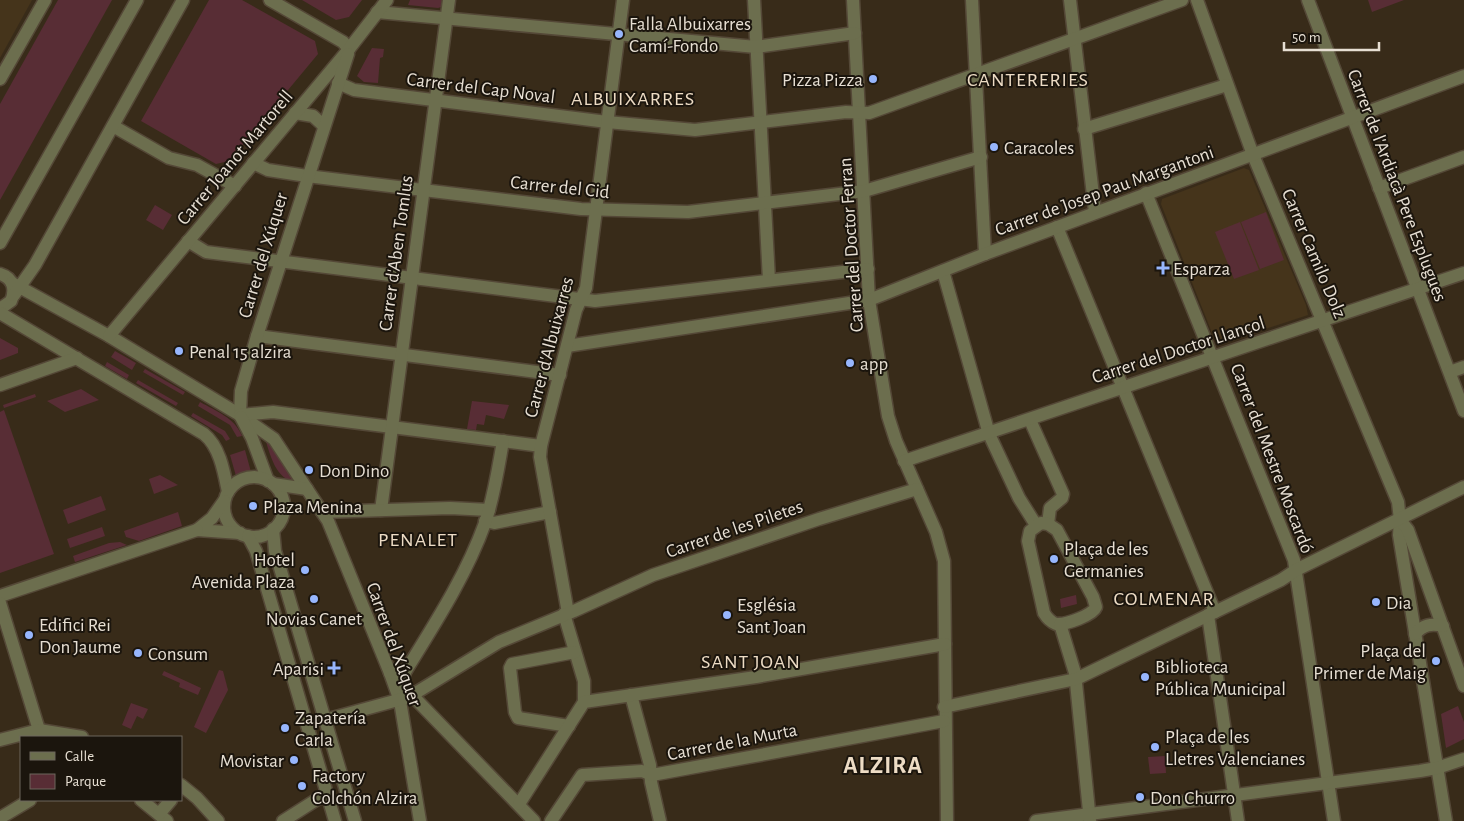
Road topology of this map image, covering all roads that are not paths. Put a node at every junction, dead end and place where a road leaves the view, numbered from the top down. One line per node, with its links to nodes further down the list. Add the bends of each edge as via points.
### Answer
1 (44, 0): 24 (street)
2 (137, 0): 51 (street)
3 (183, 0): 33 (street)
4 (271, 0): 21 (street)
5 (387, 0): 15 (street, Carrer Joanot Martorell)
6 (449, 0): 16 (street, Carrer d'Aben Tomlus)
7 (623, 0): 18 (street, Carrer d'Albuixarres)
8 (754, 0): 20 (street)
9 (853, 0): 17 (street, Carrer del Doctor Ferran)
10 (972, 0): 22 (street)
11 (1070, 0): 19 (street)
12 (1182, 0): 19 (street, Carrer del Cap Noval)
13 (1197, 0): 26 (street, Carrer Camilo Dolz)
14 (1308, 0): 30 (street, Carrer de l'Ardiacà Pere Esplugues)
15 (377, 12): 16 (street); 21 (street, Carrer Joanot Martorell)
16 (446, 18): 18 (street); 27 (street, Carrer d'Aben Tomlus)
17 (855, 33): 20 (street); 29 (street, Carrer del Doctor Ferran)
18 (619, 34): 20 (street); 31 (street, Carrer d'Albuixarres)
19 (1075, 38): 22 (street, Carrer del Cap Noval); 35 (street)
20 (756, 47): 32 (street)
21 (349, 48): 25 (street, Carrer del Xúquer); 28 (street, Carrer Joanot Martorell)
22 (976, 76): 29 (street, Carrer del Cap Noval, via 878,112); 37 (street)
23 (1464, 76): 30 (street, Carrer de Josep Pau Margantoni)
24 (0, 79)
25 (338, 83): 27 (street, Carrer del Cap Noval, via 354,90); 34 (street, Carrer del Xúquer)
26 (1227, 85): 35 (street); 36 (street, Carrer Camilo Dolz)
27 (435, 100): 31 (street, Carrer del Cap Noval); 42 (street, Carrer d'Aben Tomlus)
28 (295, 113): 34 (street, via 313,116); 39 (street, Carrer Joanot Martorell)
29 (860, 113): 32 (street, Carrer del Cap Noval); 44 (street, Carrer del Doctor Ferran)
30 (1352, 117): 36 (street, Carrer de Josep Pau Margantoni); 43 (street, Carrer de l'Ardiacà Pere Esplugues)
31 (607, 122): 32 (street, Carrer del Cap Noval, via 695,130); 47 (street, Carrer d'Albuixarres)
32 (761, 123): 46 (street)
33 (113, 126): 41 (street, via 169,158 197,165); 60 (street, via 35,265)
34 (324, 126): 40 (street, Carrer del Xúquer)
35 (1084, 129): 48 (street)
36 (1253, 155): 45 (street, Carrer de Josep Pau Margantoni); 66 (street, Carrer Camilo Dolz)
37 (981, 157): 44 (street, Carrer del Cid); 52 (street)
38 (1464, 157): 43 (street)
39 (253, 163): 40 (street, Carrer del Cid, via 268,170); 41 (street, Carrer Joanot Martorell)
40 (307, 176): 42 (street, Carrer del Cid); 53 (street, Carrer del Xúquer)
41 (235, 186): 50 (street, Carrer Joanot Martorell)
42 (422, 188): 47 (street, Carrer del Cid); 58 (street, Carrer d'Aben Tomlus)
43 (1379, 188): 61 (street, Carrer de l'Ardiacà Pere Esplugues)
44 (864, 191): 46 (street, Carrer del Cid); 54 (street, Carrer del Doctor Ferran)
45 (1146, 193): 48 (street, Carrer de Josep Pau Margantoni); 72 (street, Carrer del Mestre Moscardó)
46 (766, 202): 47 (street, Carrer del Cid, via 688,212); 59 (street)
47 (596, 210): 62 (street, Carrer d'Albuixarres)
48 (1095, 212): 49 (street, Carrer de Josep Pau Margantoni)
49 (1057, 227): 52 (street, Carrer de Josep Pau Margantoni); 79 (street)
50 (188, 241): 53 (street, via 206,252); 67 (street, Carrer Joanot Martorell)
51 (0, 243)
52 (985, 254): 55 (street, Carrer de Josep Pau Margantoni)
53 (280, 260): 58 (street); 68 (street, Carrer del Xúquer)
54 (868, 269): 59 (street); 63 (street, Carrer del Doctor Ferran)
55 (943, 271): 63 (street, Carrer de Josep Pau Margantoni); 84 (street)
56 (1464, 273): 61 (street, Carrer del Doctor Llançol)
57 (0, 274): 60 (street)
58 (412, 276): 62 (street); 71 (street, Carrer d'Aben Tomlus)
59 (769, 280): 62 (street, via 595,301)
60 (15, 288): 64 (street, via 7,306); 67 (street)
61 (1417, 289): 66 (street, Carrer del Doctor Llançol); 76 (street, Carrer de l'Ardiacà Pere Esplugues)
62 (583, 298): 70 (street, Carrer d'Albuixarres, via 576,310)
63 (868, 300): 70 (street, Carrer de Josep Pau Margantoni); 87 (street, Carrer del Doctor Ferran, via 888,416)
64 (0, 309)
65 (0, 312): 69 (street)
66 (1323, 321): 72 (street, Carrer del Doctor Llançol); 97 (street, Carrer Camilo Dolz, via 1398,502)
67 (109, 336): 81 (street)
68 (257, 336): 71 (street); 81 (street, Carrer del Xúquer, via 241,391)
69 (48, 342): 73 (street); 75 (street, via 49,360)
70 (568, 346): 77 (street, Carrer d'Albuixarres)
71 (401, 355): 77 (street); 83 (street, Carrer d'Aben Tomlus)
72 (1213, 357): 79 (street, Carrer del Doctor Llançol); 102 (street, Carrer del Mestre Moscardó)
73 (77, 358): 75 (street); 92 (street, via 181,419 210,440 223,470)
74 (1464, 367): 76 (street)
75 (39, 371): 78 (street)
76 (1450, 372): 80 (street, Carrer de l'Ardiacà Pere Esplugues)
77 (560, 375): 86 (street, Carrer d'Albuixarres)
78 (0, 384)
79 (1123, 387): 82 (street, Carrer del Doctor Llançol); 106 (street)
80 (1464, 411)
81 (240, 415): 83 (street, via 273,412); 88 (street); 90 (street, Carrer del Xúquer, via 269,434)
82 (1030, 420): 84 (street, Carrer del Doctor Llançol); 98 (street, via 1063,494 1050,508)
83 (391, 427): 85 (street); 93 (street, Carrer d'Aben Tomlus)
84 (989, 434): 87 (street, Carrer del Doctor Llançol); 98 (street, via 1019,498)
85 (503, 441): 86 (street); 96 (street)
86 (541, 446): 95 (street, Carrer d'Albuixarres)
87 (904, 461): 91 (street, Carrer del Doctor Ferran)
88 (271, 482): 90 (street); 92 (street, via 249,477 237,482); 99 (street, via 282,496 283,510)
89 (1464, 487): 97 (street)
90 (306, 489): 94 (street, Carrer del Xúquer)
91 (917, 489): 105 (street, Carrer de les Piletes, via 653,575); 110 (street, Carrer del Doctor Ferran, via 944,561)
92 (226, 495): 100 (street, via 216,514); 101 (street, via 224,507 228,522)
93 (380, 510): 94 (street); 96 (street, via 450,508)
94 (322, 512): 113 (street, Carrer del Xúquer)
95 (550, 512): 96 (street, via 494,523); 105 (street, Carrer d'Albuixarres)
96 (487, 516): 112 (street, via 443,610)
97 (1400, 520): 102 (street); 108 (street, via 1408,530); 109 (street, via 1399,535)
98 (1042, 524): 107 (street, via 1030,530 1028,540 1039,597 1047,617); 107 (street, via 1061,536 1096,603 1095,610 1089,615)
99 (273, 529): 101 (street, via 262,535); 121 (street, via 275,551)
100 (197, 530): 101 (street); 103 (street)
101 (244, 535): 132 (street, via 259,560)
102 (1296, 570): 106 (street); 130 (street, Carrer del Mestre Moscardó)
103 (0, 596)
104 (0, 604): 124 (street)
105 (566, 613): 111 (street, Carrer d'Albuixarres); 116 (street, Carrer de les Piletes, via 496,644)
106 (1212, 614): 114 (street); 133 (street)
107 (1060, 624): 114 (street)
108 (1442, 626): 109 (street, via 1430,624); 115 (street)
109 (1415, 634): 128 (street)
110 (945, 644): 117 (street); 120 (street, Carrer del Doctor Ferran)
111 (576, 652): 119 (street, via 586,691); 123 (street, via 512,664 510,668 518,718)
112 (405, 672): 113 (street); 116 (street, via 402,682)
113 (390, 673): 118 (street, Carrer del Xúquer)
114 (1076, 679): 120 (street); 138 (street)
115 (1464, 686)
116 (413, 695): 118 (street, Carrer de les Piletes); 137 (street)
117 (631, 695): 119 (street); 129 (street)
118 (400, 701): 121 (street, Carrer de les Piletes); 141 (street, Carrer del Xúquer)
119 (584, 702): 123 (street)
120 (944, 706): 122 (street, Carrer del Doctor Ferran)
121 (325, 720): 145 (street)
122 (944, 721): 129 (street, Carrer de la Murta); 149 (street, Carrer del Doctor Ferran)
123 (569, 726): 137 (street)
124 (40, 730): 125 (street); 126 (street)
125 (76, 736)
126 (0, 740)
127 (1464, 759): 128 (street)
128 (1438, 768): 130 (street); 153 (street)
129 (651, 775): 147 (street, Carrer de la Murta, via 642,771 582,775); 148 (street)
130 (1328, 784): 133 (street); 152 (street, Carrer del Mestre Moscardó)
131 (182, 786): 142 (street)
132 (327, 793): 143 (street); 144 (street)
133 (1234, 795): 138 (street); 151 (street)
134 (28, 801): 139 (street)
135 (171, 801): 140 (street)
136 (144, 802): 140 (street)
137 (519, 804): 146 (street)
138 (1089, 817): 150 (street)
139 (0, 818)
140 (163, 818)
141 (414, 820)
142 (218, 821)
143 (283, 821)
144 (335, 821)
145 (355, 821)
146 (534, 821)
147 (551, 821)
148 (660, 821)
149 (947, 821)
150 (1036, 821)
151 (1238, 821)
152 (1334, 821)
153 (1446, 821)

